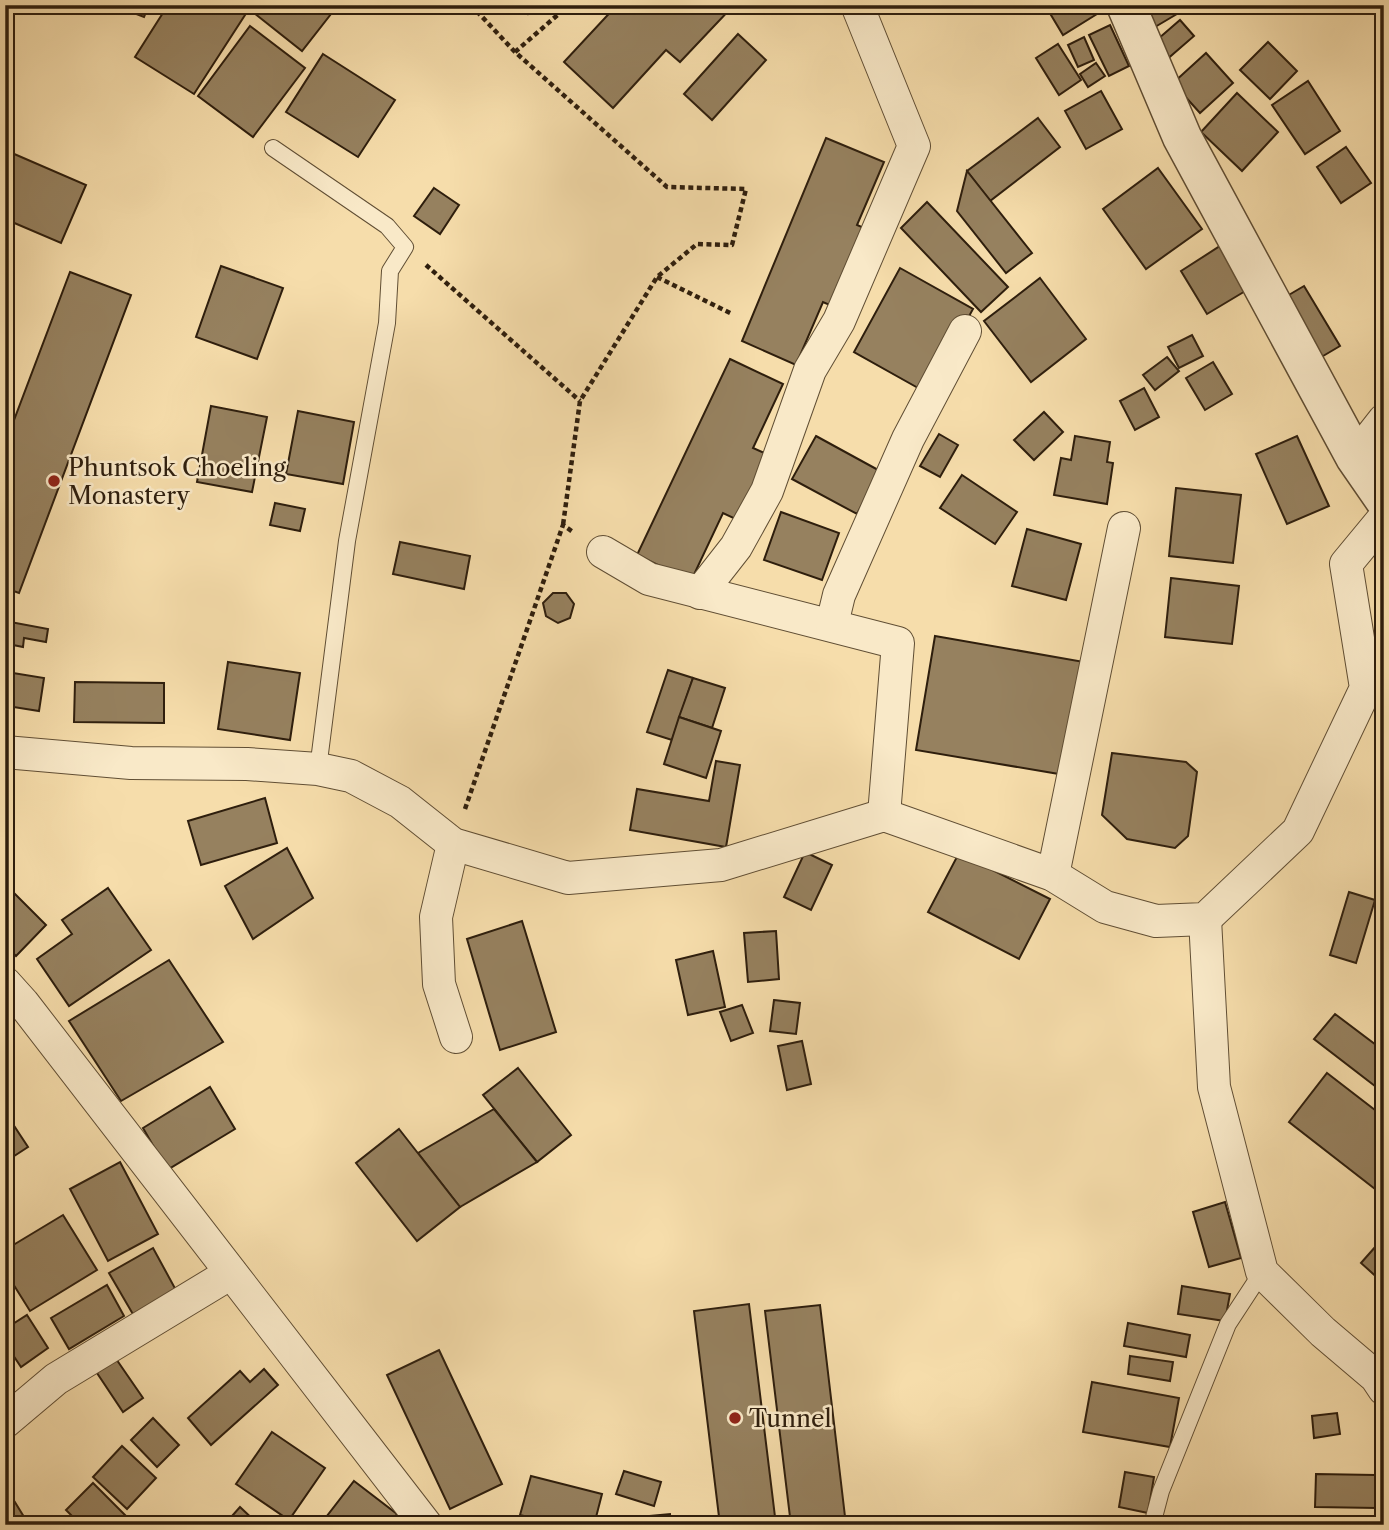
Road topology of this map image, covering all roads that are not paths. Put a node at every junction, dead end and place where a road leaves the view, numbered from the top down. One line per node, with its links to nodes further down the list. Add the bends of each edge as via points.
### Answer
1 (858, 5): 11 (street, via 914,146 839,321 810,370 766,491 736,547)
2 (1126, 5): 6 (street, via 1182,137)
3 (273, 149): 14 (lane, via 387,226 405,247 390,271 387,323 347,541)
4 (965, 331): 12 (street, via 892,475 839,595)
5 (1384, 420): 6 (street)
6 (1355, 457): 7 (street)
7 (1384, 499)
8 (1384, 518): 18 (street, via 1346,564 1366,688 1298,831)
9 (1124, 528): 17 (street)
10 (603, 552): 11 (street, via 649,579)
11 (700, 593): 12 (street)
12 (832, 624): 15 (street, via 898,643)
13 (5, 752): 14 (street, via 131,763)
14 (318, 769): 16 (street, via 351,776 400,802)
15 (884, 815): 16 (street, via 721,866 568,878); 17 (street)
16 (453, 844): 20 (street, via 436,917 439,984)
17 (1052, 875): 18 (street, via 1105,907 1156,921)
18 (1205, 919): 21 (street, via 1214,1087)
19 (5, 983): 22 (street)
20 (456, 1037)
21 (1262, 1272): 23 (street, via 1377,1377); 26 (lane, via 1228,1324 1161,1491)
22 (231, 1273): 24 (street, via 56,1379); 25 (street)
23 (1384, 1389)
24 (5, 1422)
25 (425, 1524)
26 (1152, 1525)

